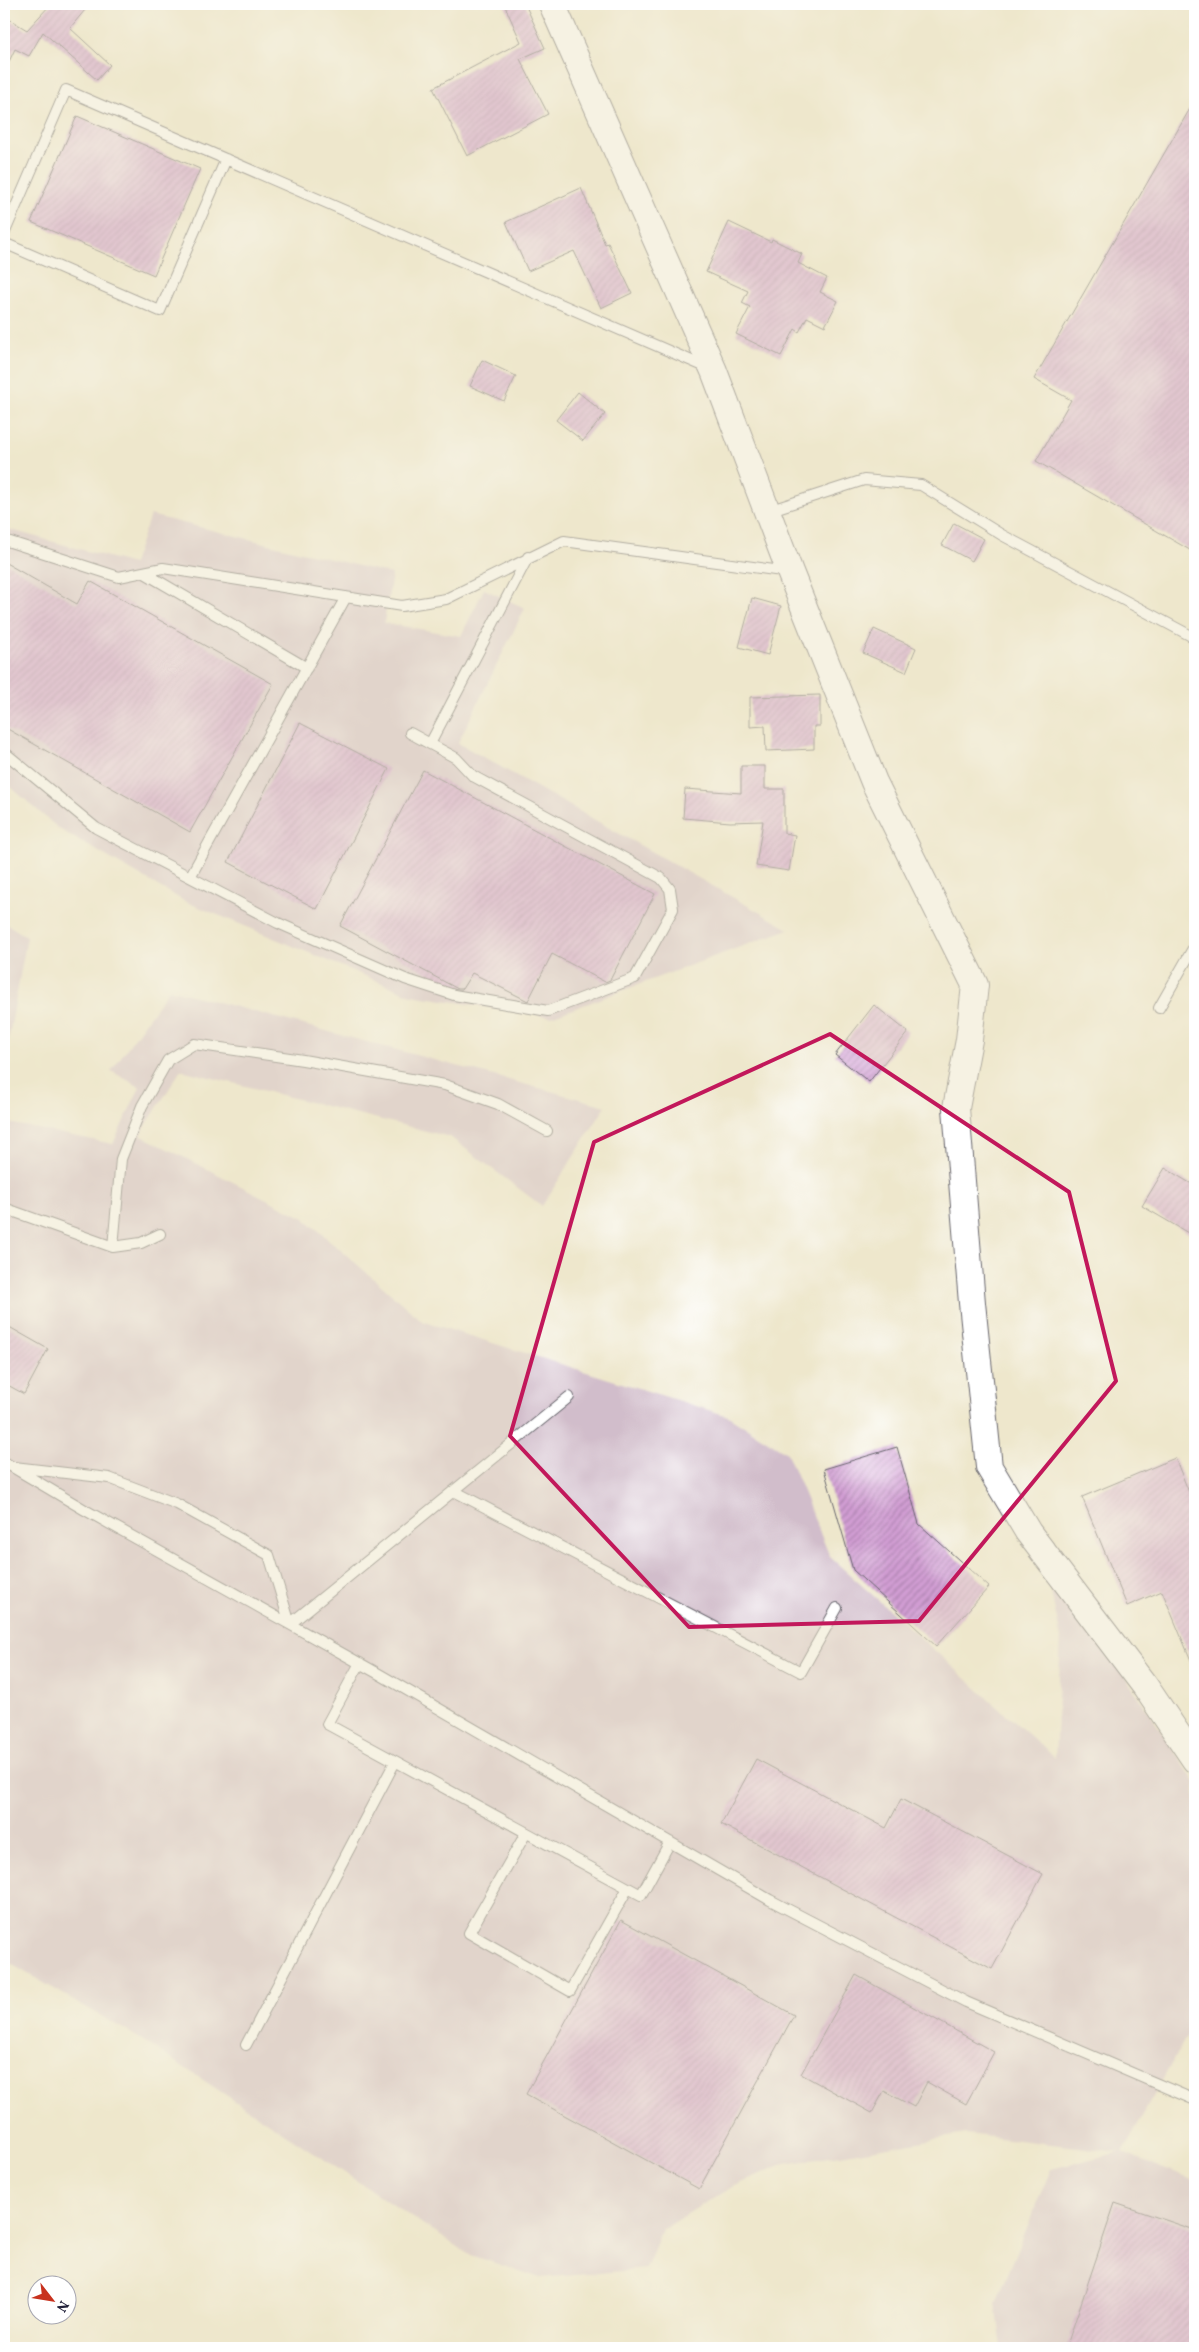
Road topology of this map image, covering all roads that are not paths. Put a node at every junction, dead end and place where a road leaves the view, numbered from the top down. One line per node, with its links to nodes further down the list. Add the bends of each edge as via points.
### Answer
1 (552, 4): 5 (street)
2 (226, 160): 3 (lane, via 66,90); 4 (lane, via 160,311); 5 (lane)
3 (4, 234)
4 (4, 243)
5 (714, 371): 6 (street)
6 (767, 511): 10 (street); 12 (lane, via 864,480 922,486 1002,535)
7 (4, 540): 9 (lane, via 119,577)
8 (528, 558): 10 (lane, via 564,541); 11 (lane, via 446,599 402,606); 15 (lane)
9 (143, 572): 11 (lane, via 163,568); 13 (lane)
10 (790, 572): 30 (street, via 874,782 975,985 956,1108 988,1467 1028,1532 1145,1686)
11 (346, 597): 13 (lane)
12 (1195, 638)
13 (307, 668): 17 (lane)
14 (410, 733): 15 (lane)
15 (430, 744): 17 (lane, via 456,758 473,776 661,878 670,889 673,909 636,978 548,1011 454,995 406,979 278,923)
16 (4, 752): 17 (lane, via 96,828)
17 (190, 877)
18 (1195, 945): 19 (lane)
19 (1159, 1008)
20 (547, 1131): 23 (lane, via 498,1104 445,1084 194,1044 168,1060 142,1106 121,1159)
21 (4, 1208): 23 (lane)
22 (160, 1234): 23 (lane, via 141,1244)
23 (113, 1247)
24 (569, 1397): 26 (lane)
25 (7, 1464): 28 (lane); 28 (lane, via 109,1478 177,1504 269,1555)
26 (454, 1491): 27 (lane, via 802,1672); 28 (lane)
27 (837, 1608)
28 (290, 1624): 29 (lane)
29 (360, 1663): 31 (lane, via 327,1724); 33 (lane)
30 (1195, 1760)
31 (395, 1762): 32 (lane); 35 (lane)
32 (526, 1833): 34 (lane); 34 (lane, via 469,1933 570,1991)
33 (670, 1842): 34 (lane, via 641,1895); 36 (lane, via 770,1900 966,2002)
34 (628, 1888)
35 (246, 2045)
36 (1195, 2100)

